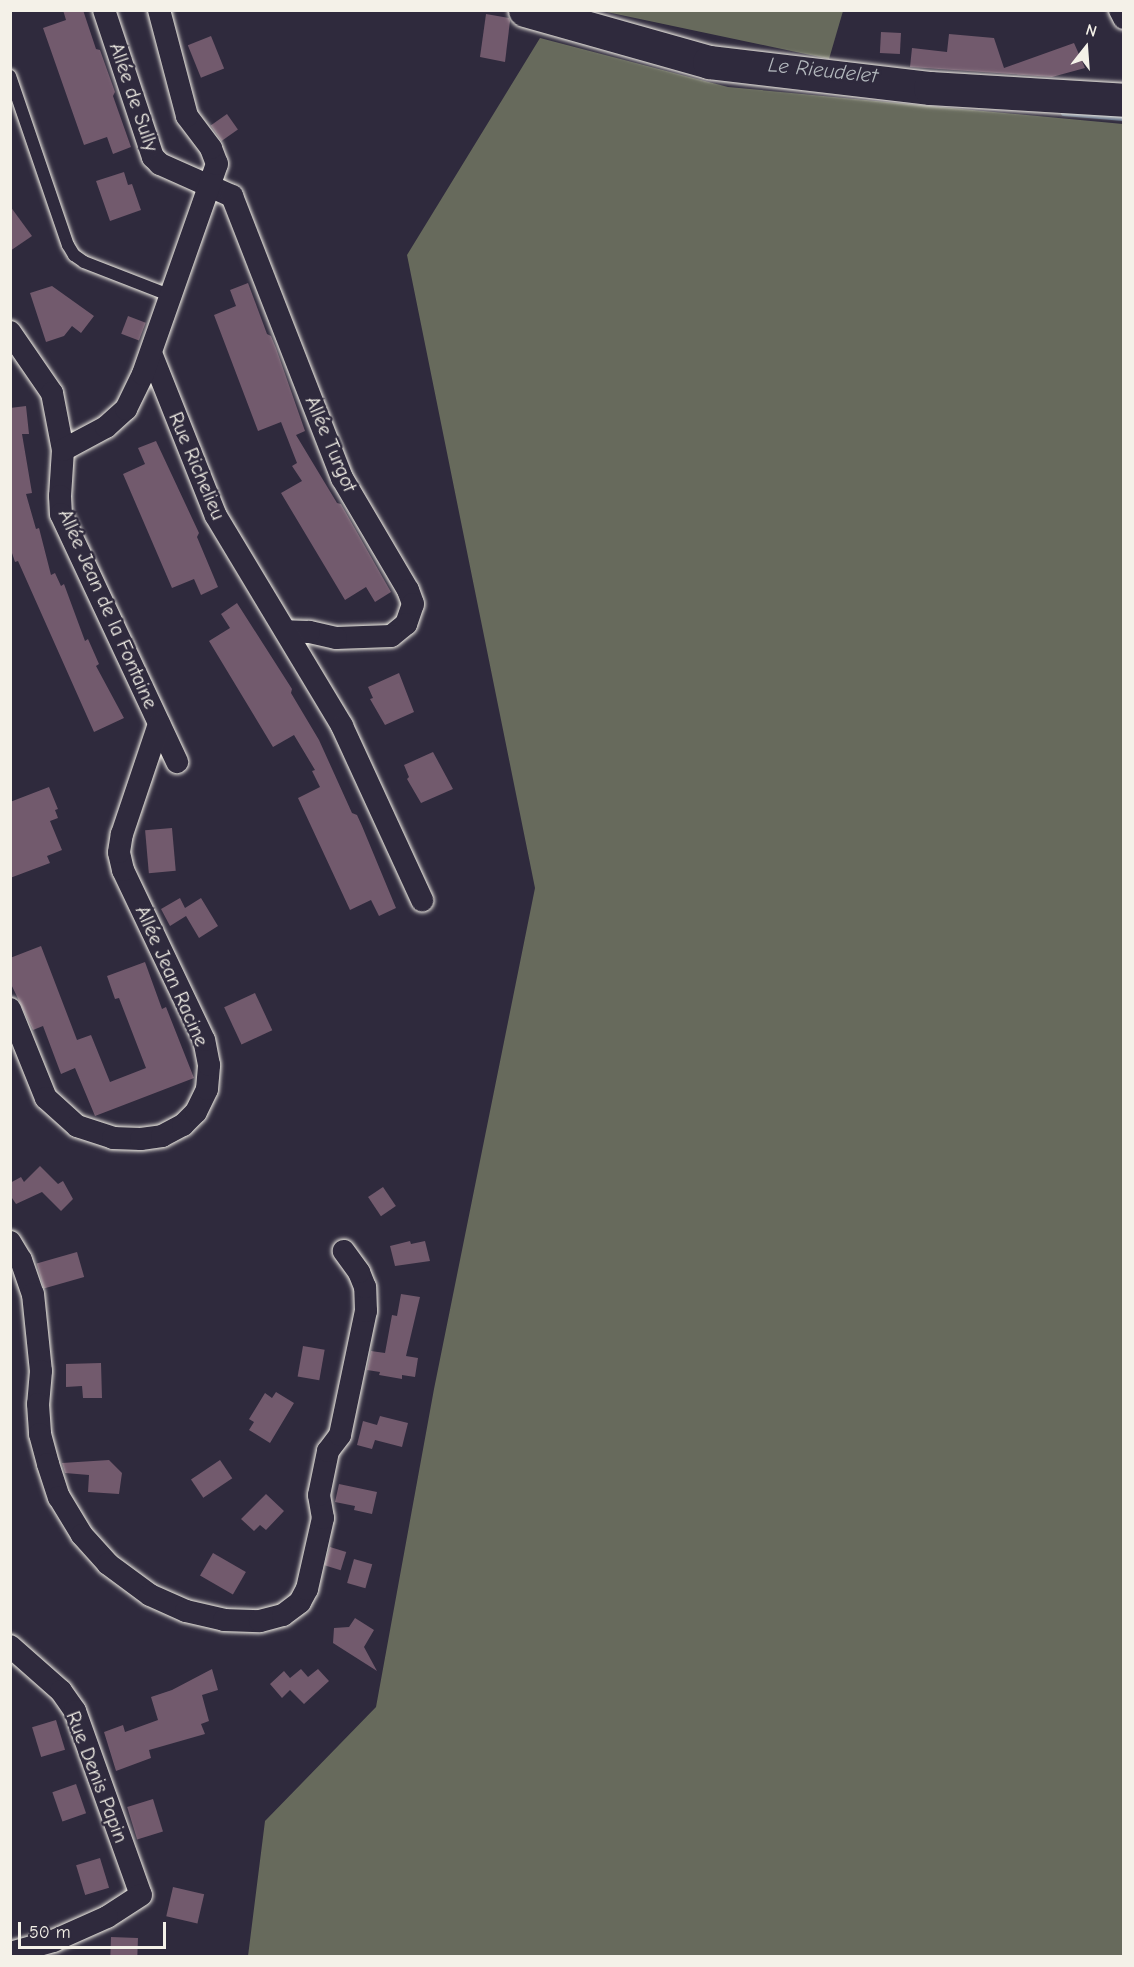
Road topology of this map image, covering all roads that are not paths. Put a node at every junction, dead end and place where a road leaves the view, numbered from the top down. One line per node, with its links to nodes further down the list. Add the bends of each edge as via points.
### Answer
1 (104, 10): 8 (street, Allée de Sully, via 153,157 160,164)
2 (159, 10): 8 (street, via 187,116 211,148 217,164)
3 (1120, 10): 5 (street)
4 (539, 15): 7 (street, via 709,62 930,88)
5 (1124, 18)
6 (10, 76): 9 (lane, via 74,255)
7 (1124, 100)
8 (212, 185): 9 (street); 13 (street, Allée Turgot, via 232,196 342,478 413,604 406,624 391,636 336,638)
9 (171, 296): 11 (street)
10 (10, 332): 12 (street, Allée Jean de la Fontaine, via 52,393)
11 (151, 353): 12 (street, via 126,409 106,427); 13 (street, Rue Richelieu, via 216,516)
12 (63, 450): 14 (street, Allée Jean de la Fontaine, via 61,514)
13 (286, 632): 16 (street, Rue Richelieu, via 342,726)
14 (159, 724): 15 (street, Allée Jean de la Fontaine); 17 (street, Allée Jean Racine, via 119,852 123,870 204,1040 209,1065 207,1089 196,1112 183,1125 162,1136 141,1139 113,1138 77,1126 46,1098)
15 (177, 762)
16 (422, 900)
17 (10, 1009)
18 (10, 1242): 19 (street, via 33,1294 40,1371 39,1424 45,1454 59,1497 82,1535 108,1564 150,1595 186,1611 224,1620 260,1621 283,1615 300,1602 307,1589 323,1518 319,1495 328,1451 340,1435 366,1311 365,1287)
19 (344, 1251)
20 (10, 1646): 21 (street, Rue Denis Papin)
21 (37, 1671): 22 (street); 23 (street, Rue Denis Papin, via 61,1691 75,1711 141,1895 106,1917 53,1941)
22 (10, 1672)
23 (10, 1953)

